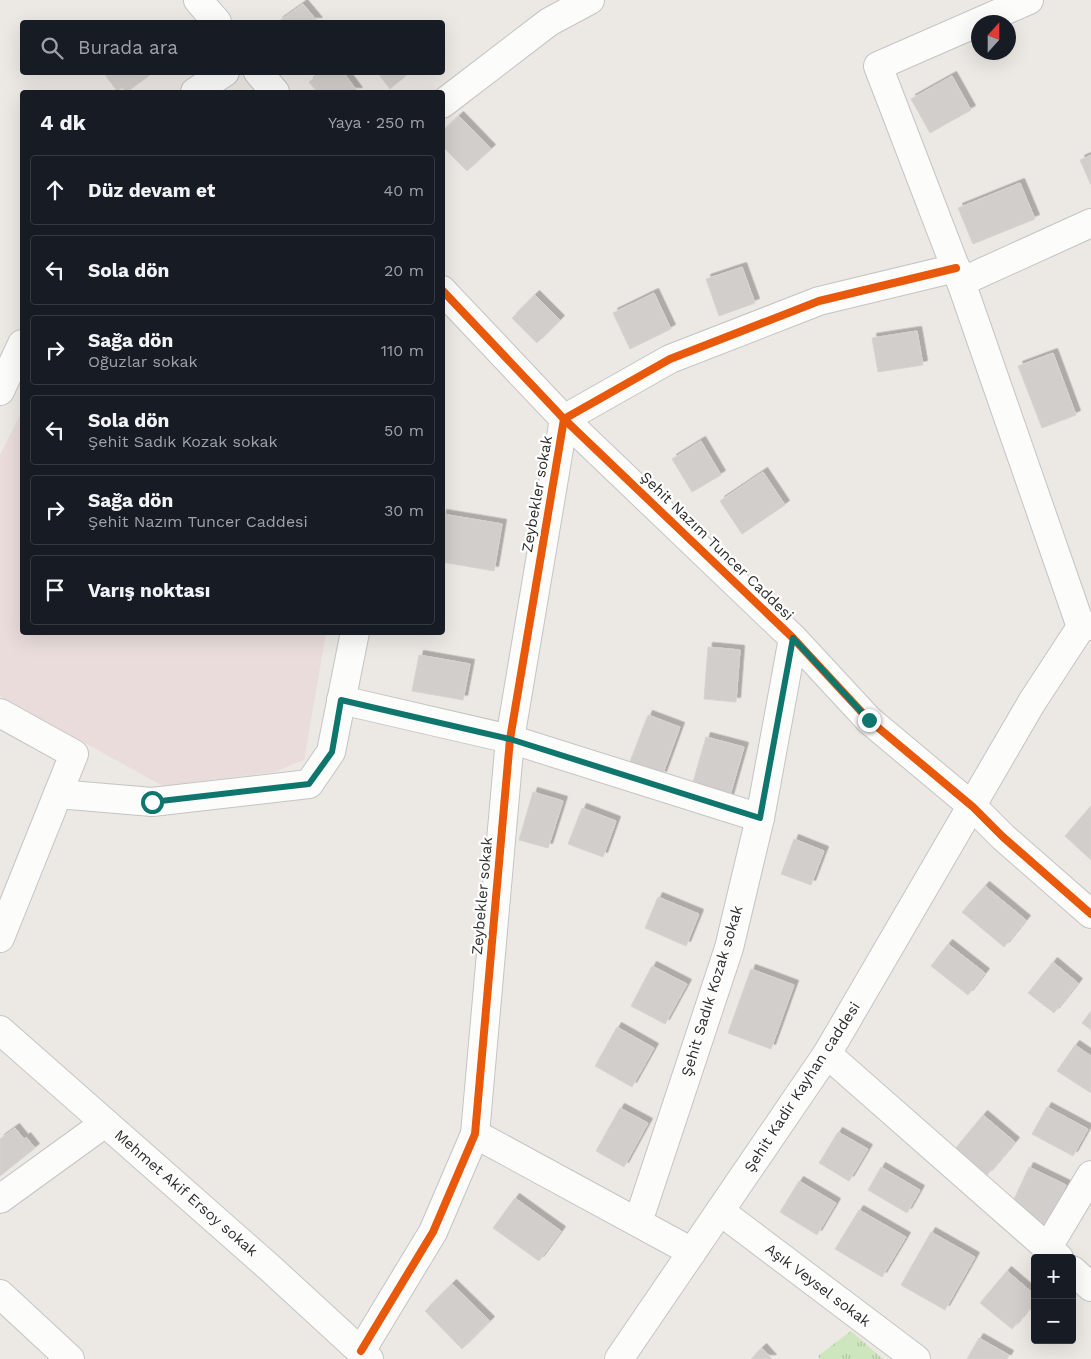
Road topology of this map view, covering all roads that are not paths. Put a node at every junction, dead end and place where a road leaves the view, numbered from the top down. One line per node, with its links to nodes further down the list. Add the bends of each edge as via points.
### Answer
1 (198, 0): 4 (street)
2 (590, 0): 9 (street, via 550,22)
3 (1029, 0): 11 (street, via 878,66)
4 (215, 20)
5 (220, 75): 7 (street)
6 (261, 75): 8 (street)
7 (198, 90)
8 (273, 90)
9 (445, 102)
10 (1091, 223): 11 (street)
11 (958, 275): 15 (street, via 809,305 670,359); 16 (street)
12 (445, 293): 15 (street, Şehit Nazım Tuncer Caddesi)
13 (20, 348): 14 (street)
14 (0, 391)
15 (564, 419): 18 (street, Şehit Nazım Tuncer Caddesi); 21 (street, Zeybekler sokak)
16 (1086, 627): 23 (street, Şehit Kadir Kayhan caddesi, via 1032,702)
17 (354, 635): 19 (street)
18 (793, 638): 23 (street, Şehit Nazım Tuncer Caddesi, via 869,720); 24 (street, Şehit Sadık Kozak sokak)
19 (341, 700): 21 (street); 22 (street, via 332,752 309,784 152,802)
20 (0, 713): 22 (street, via 74,754)
21 (510, 739): 24 (street); 30 (street, Zeybekler sokak)
22 (58, 794): 26 (street)
23 (973, 806): 25 (street, Şehit Nazım Tuncer Caddesi, via 1003,837); 28 (street, Şehit Kadir Kayhan caddesi)
24 (760, 818): 34 (street, Şehit Sadık Kozak sokak, via 729,948)
25 (1091, 914)
26 (0, 938)
27 (0, 1030): 29 (street, Mehmet Akif Ersoy sokak)
28 (827, 1054): 33 (street, Şehit Kadir Kayhan caddesi); 36 (street)
29 (105, 1123): 32 (street); 40 (street, Mehmet Akif Ersoy sokak)
30 (475, 1134): 34 (street); 40 (street, Zeybekler sokak, via 433,1232)
31 (1091, 1175): 36 (street)
32 (0, 1199)
33 (720, 1211): 35 (street, Şehit Kadir Kayhan caddesi); 43 (street, Aşık Veysel sokak)
34 (638, 1222): 35 (street)
35 (692, 1252): 42 (street, Şehit Kadir Kayhan caddesi)
36 (1054, 1252)
37 (1076, 1274): 38 (street)
38 (1091, 1288)
39 (0, 1294): 41 (street)
40 (365, 1355)
41 (70, 1359)
42 (619, 1359)
43 (916, 1359)

